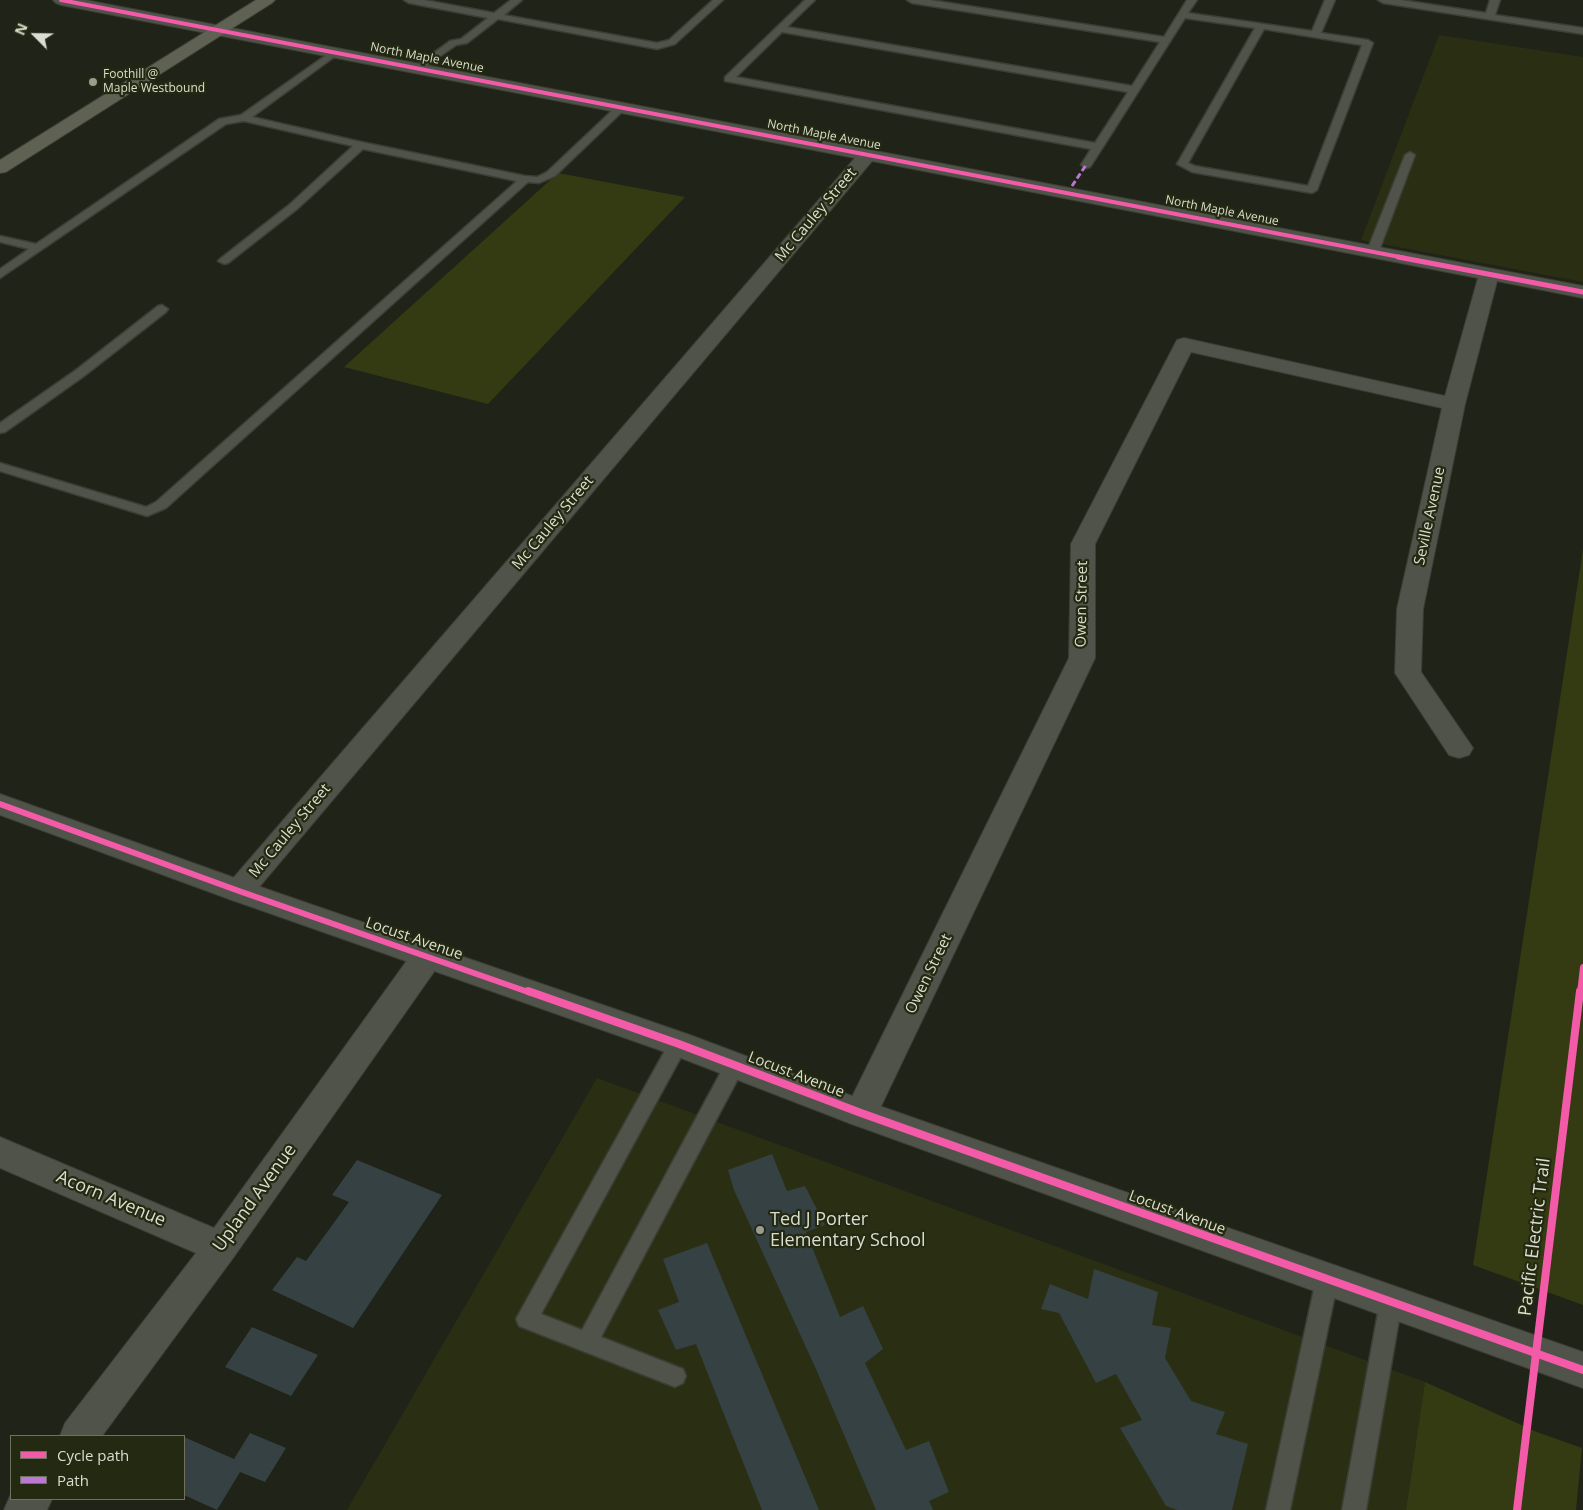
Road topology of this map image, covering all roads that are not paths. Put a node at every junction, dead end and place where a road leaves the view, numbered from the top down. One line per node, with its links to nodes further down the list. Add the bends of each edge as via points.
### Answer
1 (61, 0): 17 (street, North Maple Avenue)
2 (267, 0): 17 (main road)
3 (408, 0): 13 (lane)
4 (517, 0): 13 (lane)
5 (718, 0): 13 (lane, via 672,42 657,46)
6 (810, 0): 16 (lane)
7 (912, 0): 20 (lane)
8 (1192, 0): 12 (lane)
9 (1330, 0): 19 (lane)
10 (1383, 0): 14 (lane)
11 (1496, 0): 14 (lane)
12 (1183, 15): 15 (lane); 20 (lane)
13 (495, 16): 21 (lane)
14 (1490, 17): 18 (lane)
15 (1262, 26): 19 (lane); 19 (lane, via 1182,164 1192,169 1312,190 1368,43)
16 (780, 29): 25 (lane); 29 (lane, via 729,79)
17 (220, 30): 22 (street, North Maple Avenue); 33 (main road)
18 (1583, 31)
19 (1314, 35)
20 (1166, 40): 25 (lane)
21 (464, 41): 23 (lane, via 454,43); 23 (lane, via 466,46)
22 (335, 52): 24 (street, North Maple Avenue); 27 (lane)
23 (450, 55): 24 (lane); 24 (lane)
24 (426, 70): 26 (street, North Maple Avenue)
25 (1135, 90): 29 (lane)
26 (622, 107): 30 (street, North Maple Avenue); 34 (lane, via 547,177)
27 (244, 118): 28 (lane); 36 (lane, via 223,121)
28 (361, 145): 34 (lane); 38 (lane, via 293,207)
29 (1098, 147): 32 (lane)
30 (867, 154): 37 (street, North Maple Avenue); 48 (street, Mc Cauley Street)
31 (1410, 155): 37 (lane)
32 (1086, 165)
33 (0, 168)
34 (525, 179): 45 (lane, via 161,505 147,512)
35 (0, 239): 36 (lane)
36 (38, 248): 39 (lane)
37 (1373, 251): 40 (street, North Maple Avenue)
38 (224, 261)
39 (0, 274)
40 (1489, 274): 41 (street, North Maple Avenue); 43 (street, Seville Avenue)
41 (1583, 292)
42 (162, 309): 44 (lane)
43 (1454, 404): 46 (street, Seville Avenue, via 1410,609 1408,673); 52 (street, Owen Street, via 1184,344 1083,544 1082,658)
44 (0, 430)
45 (0, 467)
46 (1459, 748)
47 (0, 804): 48 (street, Locust Avenue)
48 (239, 891): 49 (street, Locust Avenue)
49 (427, 957): 50 (street, Locust Avenue); 54 (street, Upland Avenue)
50 (679, 1044): 51 (street, Locust Avenue); 57 (lane, via 527,1319)
51 (734, 1065): 52 (street, Locust Avenue); 57 (lane)
52 (861, 1113): 55 (street, Locust Avenue)
53 (0, 1152): 54 (street, Acorn Avenue)
54 (221, 1246): 60 (street, Upland Avenue)
55 (1328, 1280): 56 (street, Locust Avenue); 61 (lane)
56 (1391, 1302): 58 (street, Locust Avenue); 62 (lane)
57 (587, 1342): 59 (lane)
58 (1583, 1370)
59 (675, 1376)
60 (80, 1435)
61 (1278, 1510)
62 (1354, 1510)

